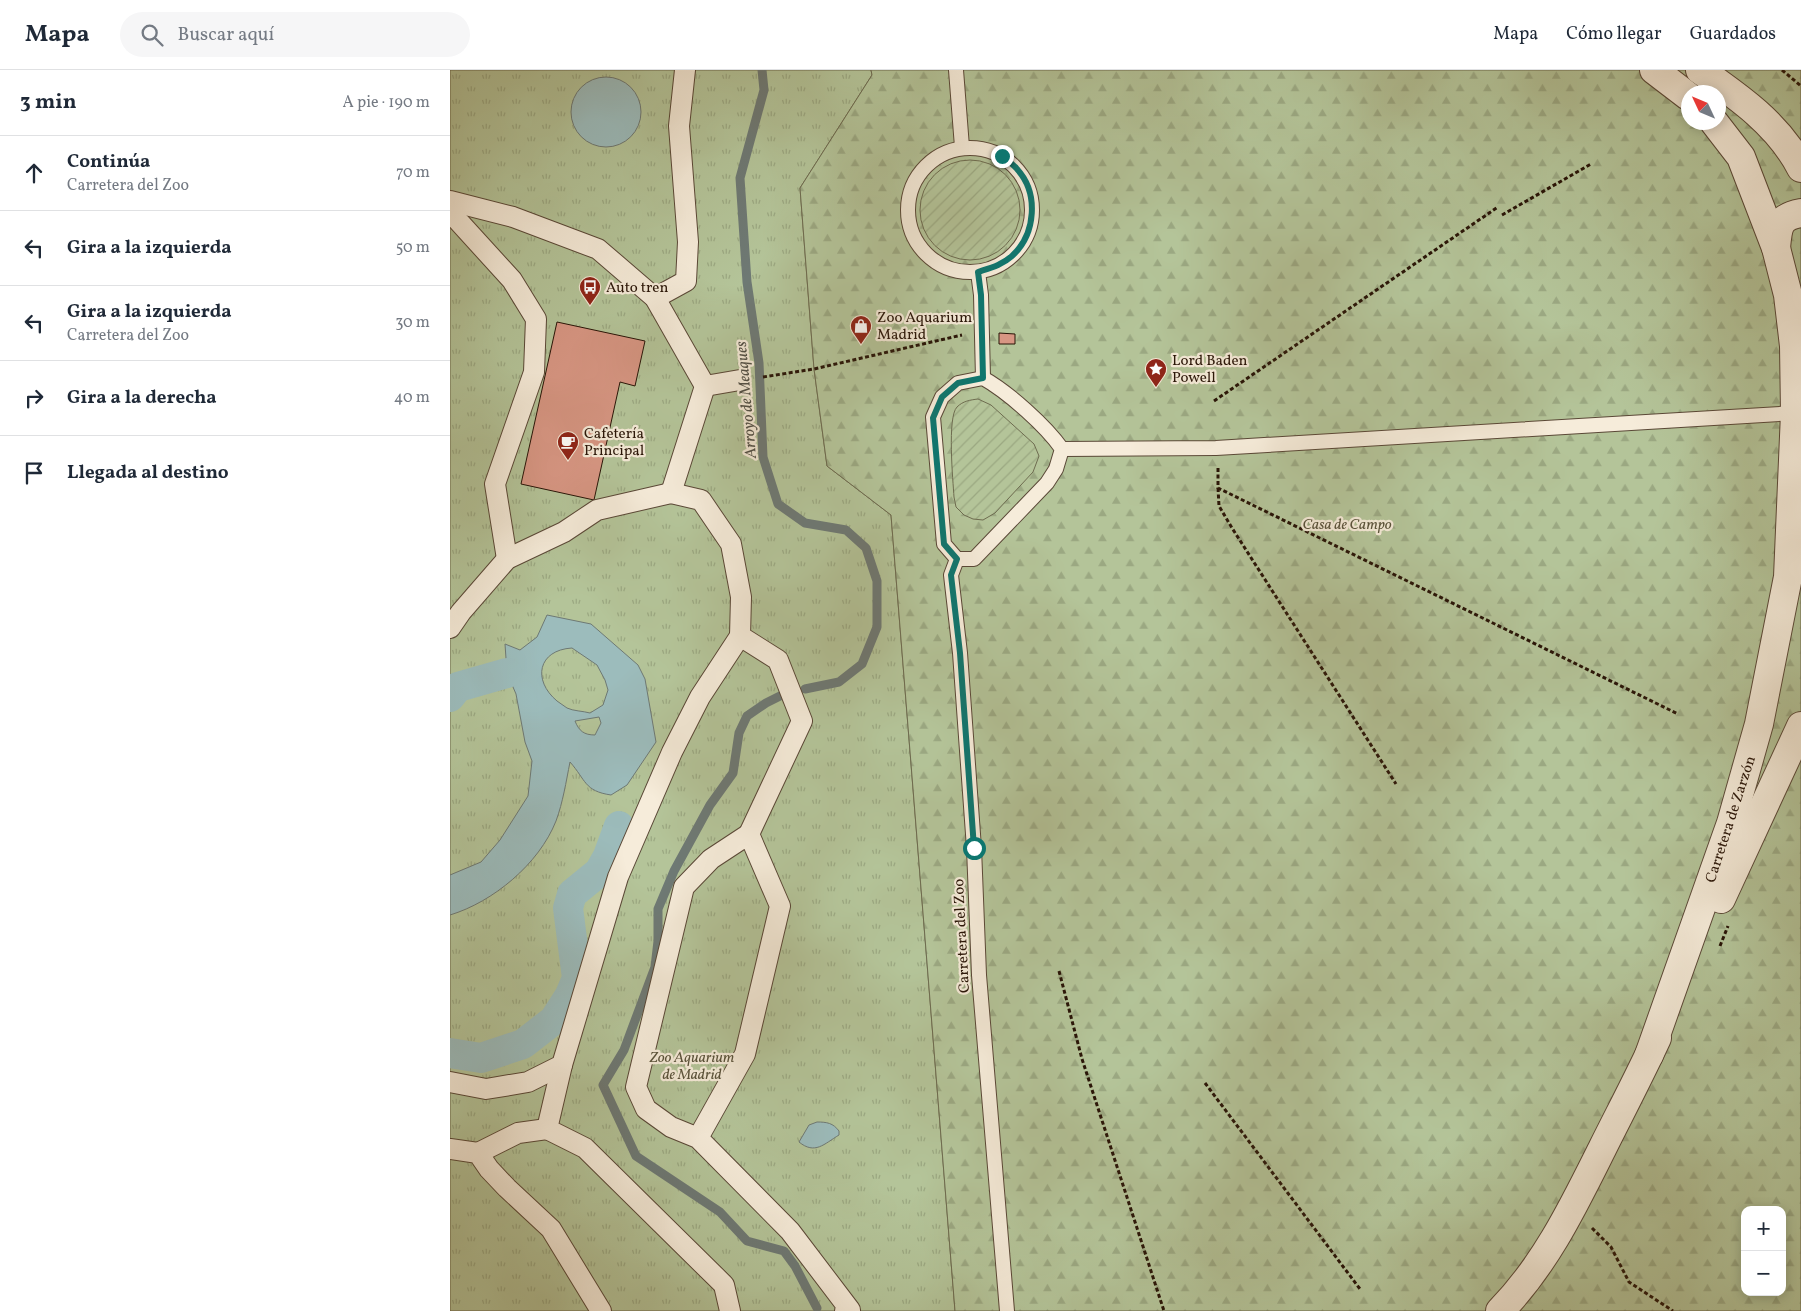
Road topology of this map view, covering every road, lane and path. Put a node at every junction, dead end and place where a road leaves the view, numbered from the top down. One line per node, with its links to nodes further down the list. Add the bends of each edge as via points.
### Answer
1 (685, 70): 19 (street, via 679,126 688,242 686,281)
2 (956, 70): 9 (lane)
3 (1654, 70): 7 (street)
4 (1700, 70): 11 (street, via 1764,118)
5 (1782, 70): 6 (path)
6 (1801, 86)
7 (1681, 91)
8 (1720, 130): 17 (street, Carretera de Zarzón, via 1741,157)
9 (962, 147): 18 (lane, via 985,149 1002,156 1018,169 1032,204 1031,223 1024,241 1012,256 996,267); 18 (lane, via 929,162 916,177 908,196 907,216 912,236 923,252 939,265 958,272)
10 (1591, 164): 16 (path)
11 (1801, 168)
12 (450, 201): 19 (street, via 513,217 598,249)
13 (1498, 207): 25 (path)
14 (450, 212): 31 (street, via 512,280 536,319 534,372 495,484)
15 (1801, 213): 17 (street, Carretera de Zarzón, via 1781,221)
16 (1502, 215)
17 (1776, 248): 26 (street, Carretera de Zarzón, via 1788,295 1794,346)
18 (978, 272): 20 (lane)
19 (655, 298): 24 (street)
20 (982, 331): 21 (path); 22 (lane)
21 (778, 375)
22 (983, 378): 27 (lane, via 1052,434); 32 (lane, via 958,383 942,397 933,418 944,544)
23 (740, 380): 24 (street)
24 (705, 386): 30 (street)
25 (1214, 400)
26 (1795, 414): 27 (lane, via 1216,448); 33 (street, Carretera de Zarzón)
27 (1062, 449): 32 (lane, via 1056,469 1047,483 974,559)
28 (1218, 467): 29 (path)
29 (1218, 488): 37 (path); 39 (path, via 1219,506 1232,528)
30 (671, 493): 31 (street, via 597,510 564,532); 36 (street, via 701,500 731,544 741,597)
31 (507, 559): 35 (street)
32 (957, 559): 55 (lane, Carretera del Zoo, via 951,575 973,838 979,975)
33 (1788, 578): 34 (street, Carretera de Zarzón); 42 (street, Carretera de Zarzón, via 1759,724 1731,823)
34 (1801, 604)
35 (450, 628)
36 (740, 636): 40 (street, via 778,660 802,721); 43 (street, via 700,697 672,752 618,877)
37 (1678, 714)
38 (1801, 726): 42 (street, Carretera de Zarzón)
39 (1396, 784)
40 (748, 834): 47 (street, via 780,906 745,1054); 47 (street, via 711,859 684,887 636,1087 646,1109 671,1127)
41 (1059, 971): 56 (path, via 1082,1059)
42 (1650, 1054): 50 (street, Carretera de Zarzón)
43 (562, 1065): 44 (street, via 528,1082 486,1089); 46 (street)
44 (450, 1082)
45 (1205, 1083): 51 (path)
46 (547, 1129): 49 (street, via 518,1133); 53 (street, via 585,1148 724,1285)
47 (698, 1138): 54 (street, via 790,1231 850,1310)
48 (450, 1149): 49 (street)
49 (478, 1153): 52 (street, via 507,1188 551,1229)
50 (1570, 1214): 57 (street, Carretera de Zarzón, via 1542,1258); 58 (path, via 1591,1227 1611,1247 1629,1282)
51 (1360, 1289)
52 (601, 1311)
53 (730, 1311)
54 (845, 1311)
55 (1008, 1311)
56 (1164, 1311)
57 (1500, 1311)
58 (1673, 1311)

